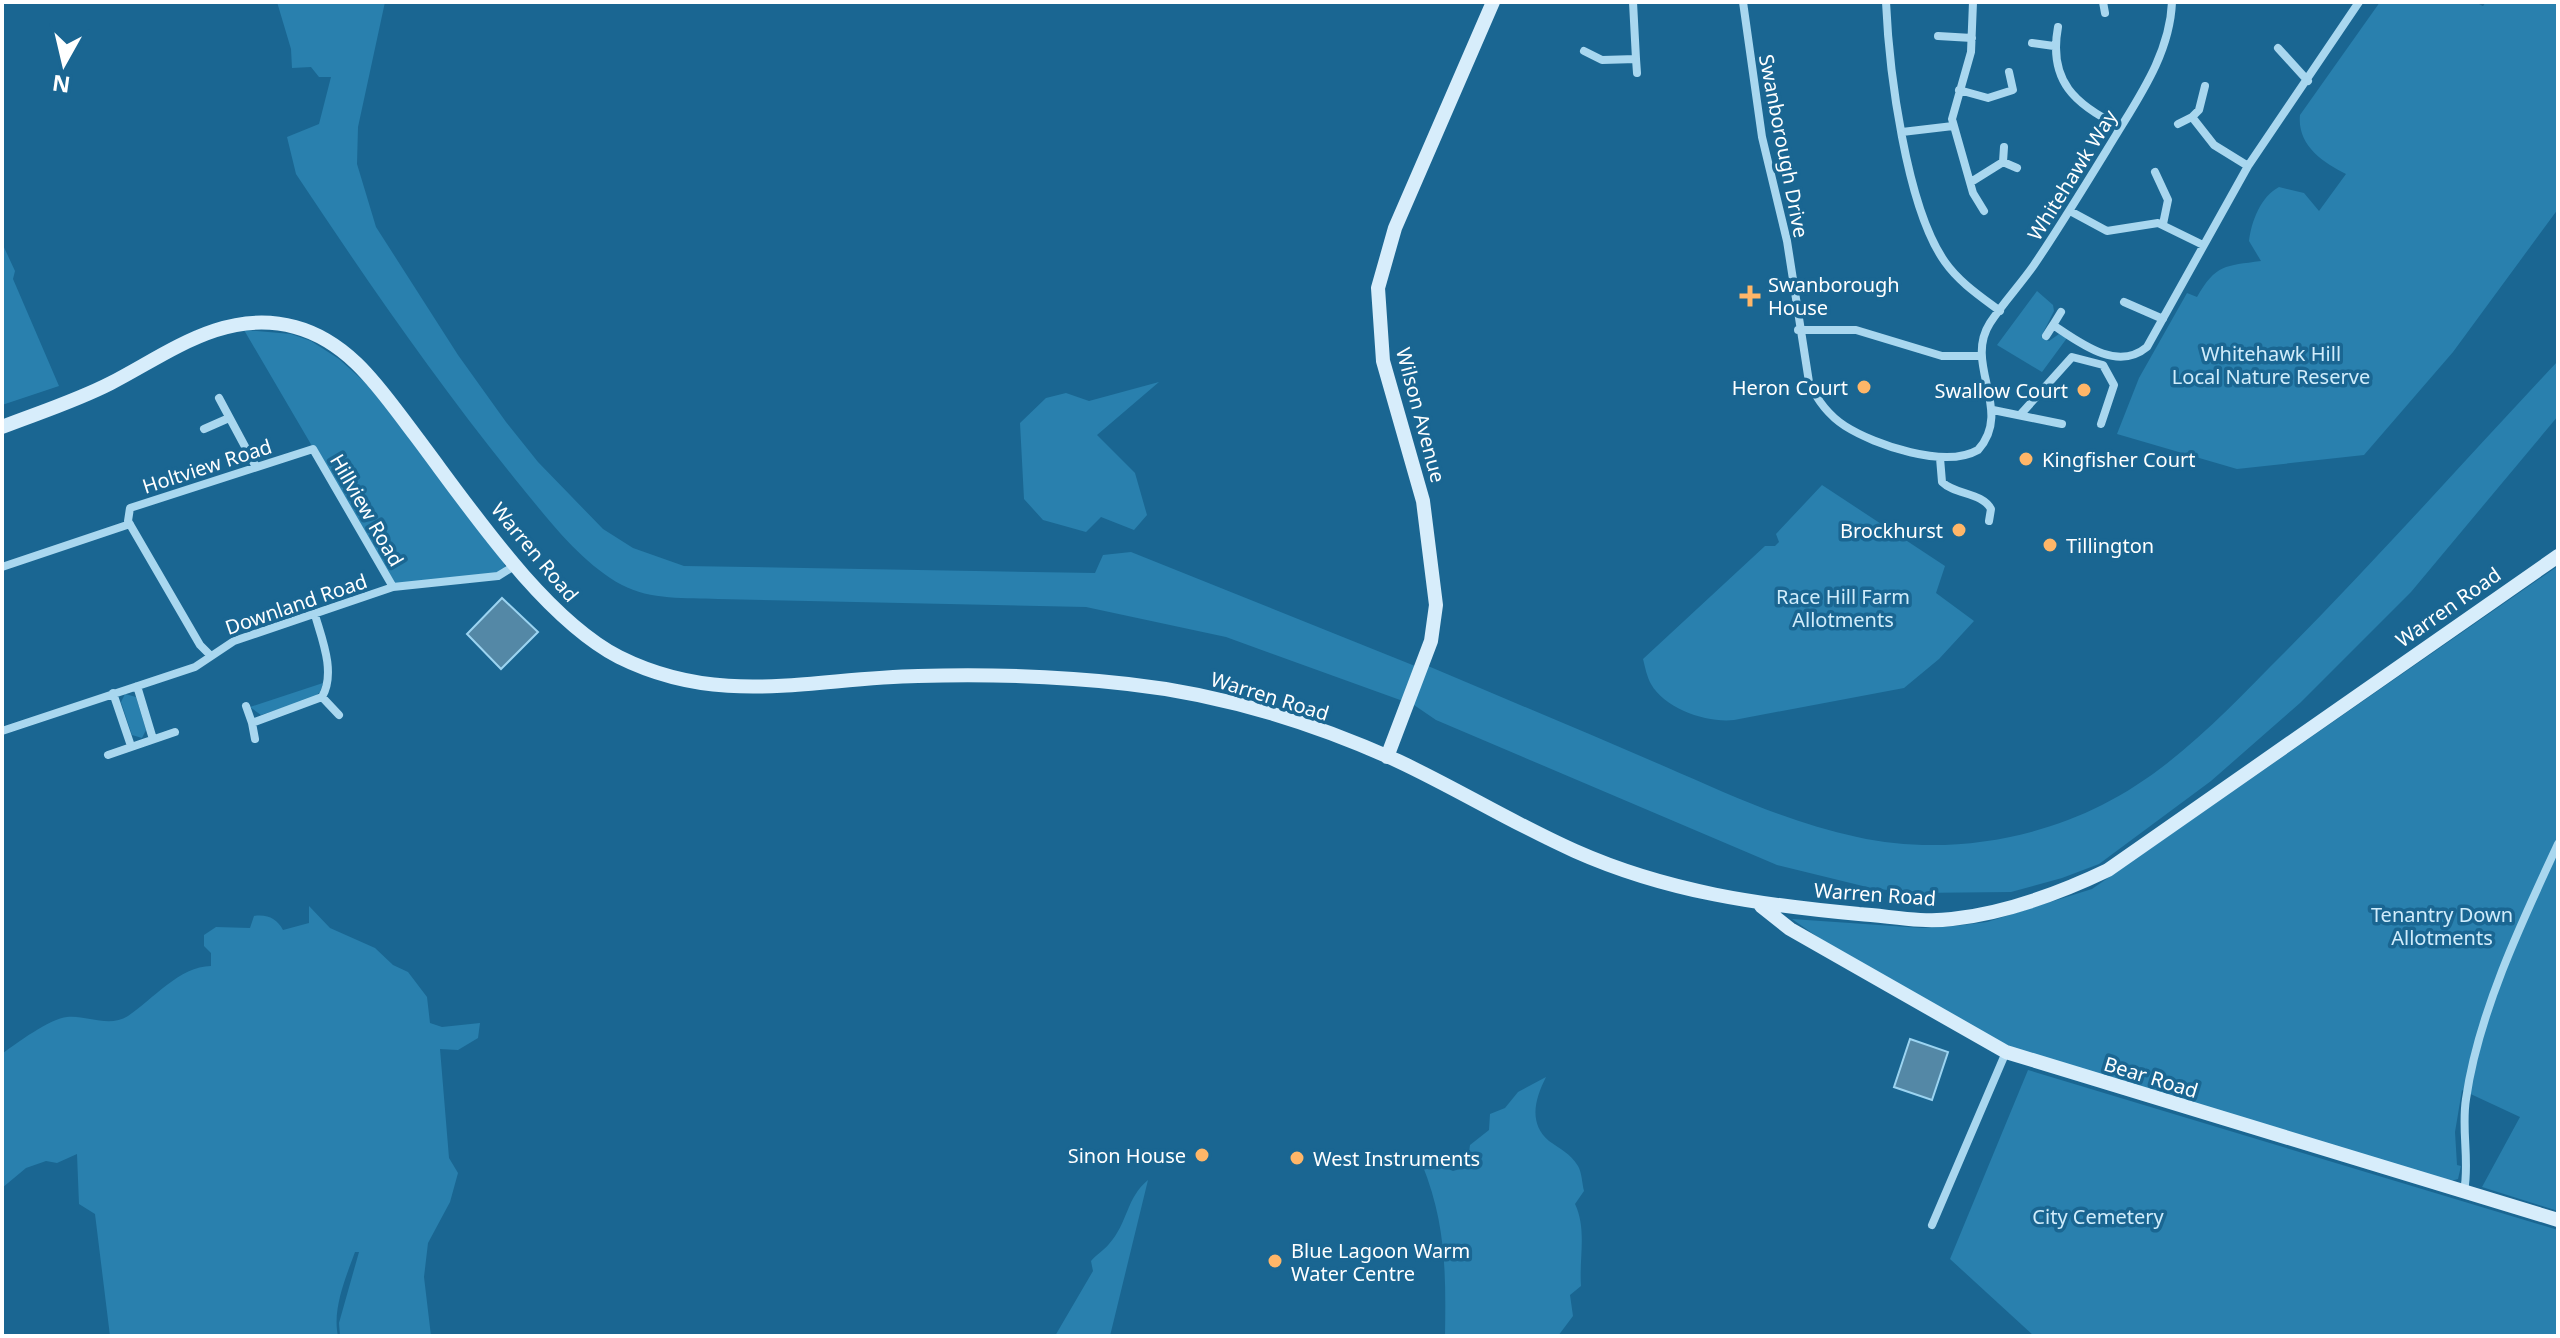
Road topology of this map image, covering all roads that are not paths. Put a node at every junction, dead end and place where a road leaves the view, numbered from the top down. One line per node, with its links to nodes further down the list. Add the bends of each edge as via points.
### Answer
1 (1493, 2): 77 (street, Wilson Avenue, via 1395,228 1378,288 1383,361 1423,501 1436,605 1431,641)
2 (1633, 2): 17 (street)
3 (1743, 2): 43 (street, Swanborough Drive)
4 (1886, 2): 27 (street)
5 (1973, 2): 12 (street)
6 (2103, 2): 9 (street)
7 (2172, 2): 26 (street, Whitehawk Way, via 2162,51)
8 (2359, 2): 20 (street)
9 (2105, 13)
10 (2058, 27): 14 (street)
11 (1938, 36): 12 (street)
12 (1972, 38): 22 (street)
13 (2032, 43): 14 (street)
14 (2054, 46): 26 (street, via 2070,92 2089,110)
15 (2278, 48): 20 (street)
16 (1584, 51): 17 (street, via 1605,60)
17 (1636, 59): 19 (street)
18 (2009, 72): 22 (street, via 2013,90 1988,98)
19 (1637, 73)
20 (2308, 81): 30 (street)
21 (2205, 86): 23 (street)
22 (1959, 90): 25 (street)
23 (2192, 117): 24 (street); 30 (street, via 2214,145)
24 (2178, 124)
25 (1953, 126): 27 (street); 33 (street)
26 (2121, 127): 35 (street, Whitehawk Way)
27 (1902, 132): 39 (street, via 1939,254 1962,282)
28 (2004, 147): 29 (street)
29 (2003, 162): 31 (street); 33 (street)
30 (2248, 166): 37 (street)
31 (2017, 168)
32 (2155, 172): 36 (street, via 2168,200)
33 (1971, 182): 34 (street)
34 (1984, 211)
35 (2070, 211): 36 (street, via 2107,231); 39 (street, Whitehawk Way)
36 (2163, 224): 37 (street)
37 (2203, 245): 41 (street)
38 (2124, 302): 41 (street)
39 (2000, 311): 45 (street, Whitehawk Way, via 1986,331)
40 (2061, 312): 42 (street)
41 (2163, 319): 42 (street, via 2147,347 2128,357 2096,352)
42 (2053, 325): 44 (street)
43 (1798, 330): 45 (street, via 1856,330 1942,356); 55 (street, Swanborough Drive, via 1809,382 1828,413 1861,434)
44 (2046, 336)
45 (1981, 356): 47 (street)
46 (219, 398): 49 (street)
47 (1993, 410): 48 (street); 55 (street, Swanborough Drive, via 1978,450)
48 (2020, 415): 50 (street); 51 (street, via 2072,357 2103,365 2114,385)
49 (229, 418): 52 (street); 56 (street)
50 (2062, 424)
51 (2101, 424)
52 (207, 425)
53 (2, 427): 60 (street, Warren Road, via 112,383 210,330 250,322 296,327 332,344 373,380)
54 (312, 449): 56 (street, Holtview Road); 62 (street, Hillview Road)
55 (1940, 458): 57 (street, via 1942,482 1986,501)
56 (256, 467): 58 (street, Holtview Road, via 130,508)
57 (1989, 521)
58 (130, 524): 61 (street); 64 (street)
59 (2558, 556): 79 (street, Warren Road, via 2173,826 2075,886 1988,913 1942,920)
60 (517, 565): 62 (street, Downland Road, via 498,576); 77 (street, Warren Road, via 563,618 597,644 636,665 695,684 775,688 918,676 1132,684 1249,707)
61 (2, 567)
62 (393, 587): 63 (street, Downland Road)
63 (315, 615): 64 (street, Downland Road, via 234,641); 67 (street, via 327,661)
64 (210, 655): 65 (street, Downland Road, via 195,667)
65 (137, 686): 66 (street, Downland Road); 73 (street)
66 (113, 693): 71 (street, Downland Road); 75 (street)
67 (322, 697): 69 (street); 70 (street)
68 (246, 706): 70 (street)
69 (339, 715)
70 (252, 723): 74 (street)
71 (2, 731)
72 (175, 732): 73 (street)
73 (153, 739): 75 (street)
74 (255, 739)
75 (131, 746): 76 (street)
76 (108, 755)
77 (1387, 757): 79 (street, Warren Road, via 1573,850 1676,887)
78 (2558, 844): 81 (street, via 2520,930 2477,1051 2464,1114)
79 (1761, 906): 80 (street, Bear Road, via 1790,929)
80 (2006, 1052): 81 (street, Bear Road); 83 (street)
81 (2464, 1191): 82 (street, Bear Road)
82 (2558, 1220)
83 (1932, 1225)

